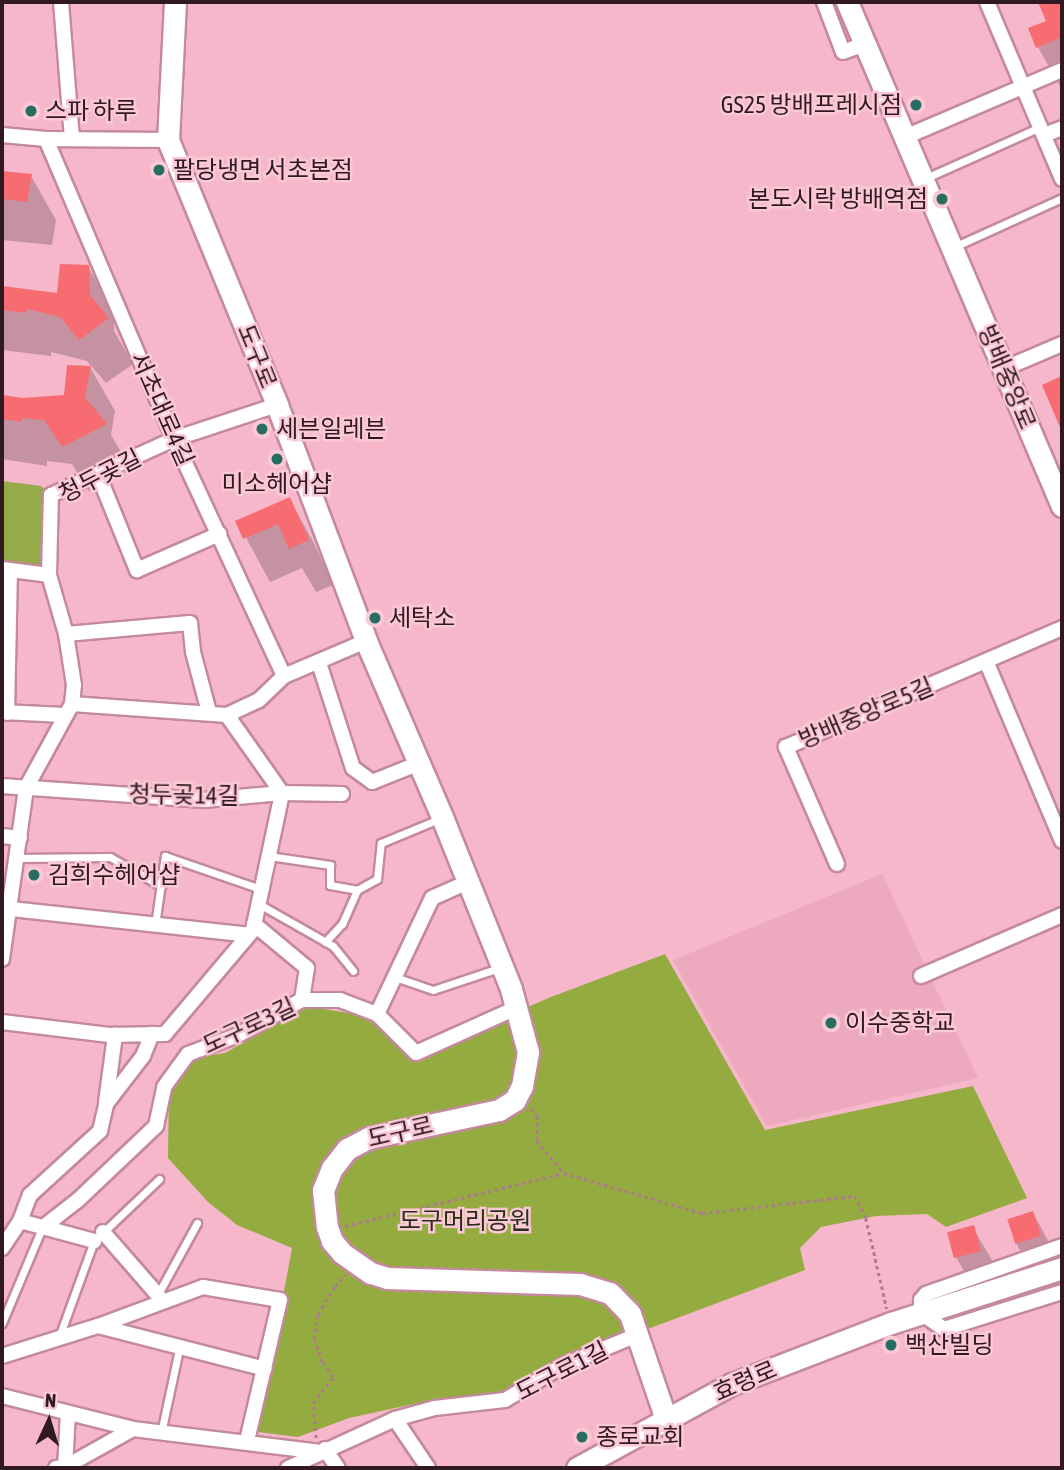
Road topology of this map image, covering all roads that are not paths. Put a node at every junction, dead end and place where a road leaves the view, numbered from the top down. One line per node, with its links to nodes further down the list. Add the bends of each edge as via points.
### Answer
1 (61, 2): 14 (street)
2 (175, 2): 15 (street, 도구로)
3 (824, 2): 6 (street, via 843,52)
4 (847, 2): 6 (street, 방배중앙로)
5 (987, 2): 8 (street)
6 (865, 44): 12 (street, 방배중앙로)
7 (1062, 70): 8 (street)
8 (1023, 87): 10 (street); 12 (street)
9 (1062, 128): 10 (street)
10 (1042, 131): 16 (lane); 17 (street)
11 (2, 135): 13 (street)
12 (905, 137): 16 (street, 방배중앙로)
13 (46, 139): 14 (street); 23 (street, 서초대로4길)
14 (72, 139): 15 (street)
15 (168, 140): 22 (street, 도구로)
16 (922, 179): 19 (street, 방배중앙로)
17 (1062, 179)
18 (1062, 198): 19 (lane)
19 (952, 248): 21 (street, 방배중앙로)
20 (1062, 344): 21 (street)
21 (1003, 369): 25 (street, 방배중앙로)
22 (277, 405): 23 (street, 청두곶길); 31 (street, 도구로)
23 (174, 439): 24 (street, 청두곶길); 26 (street, 서초대로4길)
24 (98, 474): 26 (street, via 137,570); 28 (street, 청두곶길, via 51,495)
25 (1062, 506)
26 (219, 534): 34 (street, 서초대로4길)
27 (6, 570): 28 (street); 37 (street)
28 (49, 575): 30 (street, 청두곶길)
29 (1062, 628): 32 (street, 방배중앙로5길)
30 (66, 634): 35 (street, 청두곶길, via 74,685); 36 (street, via 190,623 192,652)
31 (366, 640): 33 (street); 39 (street, 도구로)
32 (986, 661): 47 (street); 50 (street, 방배중앙로5길, via 786,747)
33 (319, 663): 34 (street); 39 (street, via 353,768 372,782)
34 (284, 676): 38 (street, via 259,700)
35 (68, 710): 36 (street); 37 (street); 41 (street, 청두곶길)
36 (209, 712): 38 (street)
37 (4, 713)
38 (227, 715): 42 (street)
39 (417, 764): 44 (street, 도구로)
40 (2, 786): 41 (street, 청두곶14길)
41 (26, 788): 42 (street, 청두곶14길, via 204,800); 46 (street, 청두곶길)
42 (282, 793): 43 (street, 청두곶14길); 48 (street)
43 (342, 794)
44 (442, 817): 51 (street, 도구로); 53 (lane, via 381,843 377,879)
45 (2, 836): 46 (street)
46 (20, 838): 49 (street, 청두곶길)
47 (1062, 841)
48 (269, 856): 53 (lane, via 330,865 330,885); 54 (street)
49 (17, 858): 52 (lane, via 110,857); 55 (street, 청두곶길)
50 (837, 864)
51 (468, 882): 61 (street, 도구로); 64 (street, via 432,898)
52 (161, 886): 54 (lane, via 165,856); 57 (lane)
53 (357, 890): 59 (lane, via 342,924)
54 (261, 897): 58 (street); 59 (lane)
55 (5, 908): 57 (street); 60 (street, 청두곶길)
56 (1062, 915): 63 (street)
57 (155, 925): 58 (street)
58 (252, 930): 65 (street, via 307,968); 69 (street, via 165,1034)
59 (325, 942): 62 (lane)
60 (2, 959)
61 (502, 967): 64 (lane, via 433,990); 66 (street, 도구로)
62 (354, 971)
63 (921, 976)
64 (394, 977): 67 (street)
65 (302, 1000): 67 (street, 도구로3길, via 340,1000); 75 (street, 도구로3길, via 239,1035 188,1054 164,1087 156,1126)
66 (516, 1009): 67 (street, 도구로3길, via 416,1053); 85 (street, 도구로, via 528,1052 527,1071 515,1100 499,1110 368,1138 347,1149 323,1190 329,1232 342,1253 387,1278 596,1287 621,1301)
67 (377, 1014)
68 (2, 1022): 70 (street)
69 (152, 1034): 70 (street); 71 (street, via 144,1056)
70 (115, 1035): 71 (street)
71 (106, 1104): 73 (street, via 100,1131 30,1195)
72 (159, 1179): 76 (lane)
73 (20, 1221): 75 (street); 78 (street)
74 (197, 1223): 81 (lane)
75 (42, 1228): 76 (street); 83 (lane)
76 (98, 1237): 81 (street); 86 (lane)
77 (1062, 1246): 82 (street, via 926,1294)
78 (2, 1248)
79 (1062, 1268): 82 (street, 효령로)
80 (1062, 1292): 82 (street, via 944,1329)
81 (156, 1300): 84 (street); 89 (street, via 204,1287 280,1300)
82 (921, 1313): 93 (street, 효령로, via 732,1384)
83 (2, 1323)
84 (98, 1326): 86 (street); 87 (street)
85 (637, 1335): 92 (street, 도구로1길, via 564,1365 505,1400 435,1408); 93 (street, 도구로)
86 (58, 1337): 88 (street)
87 (179, 1349): 89 (street); 95 (lane)
88 (2, 1356)
89 (265, 1369): 96 (street)
90 (2, 1396): 91 (street)
91 (68, 1413): 94 (street); 98 (street)
92 (395, 1419): 97 (street, 도구로1길); 101 (street)
93 (666, 1419): 102 (street, 효령로)
94 (133, 1429): 95 (street); 98 (street)
95 (161, 1433): 96 (street)
96 (247, 1441): 97 (street)
97 (322, 1450): 99 (street, 도구로1길); 100 (street)
98 (62, 1468)
99 (288, 1468)
100 (338, 1468)
101 (428, 1468)
102 (577, 1468)

